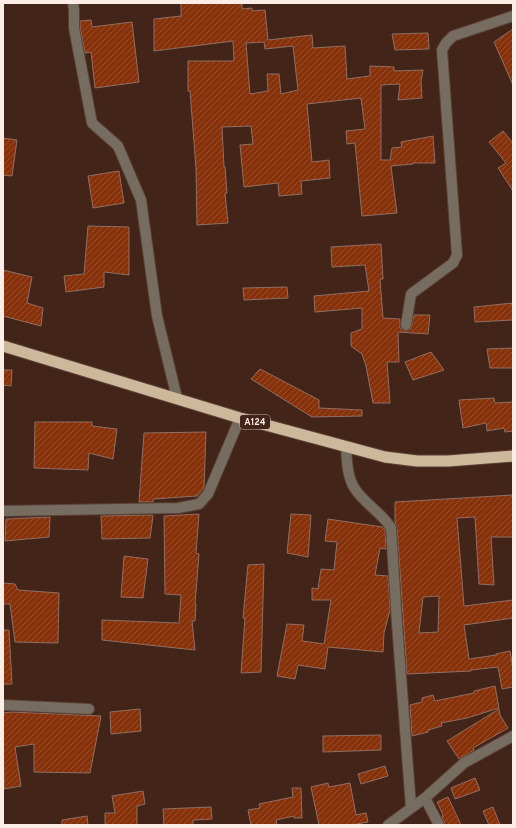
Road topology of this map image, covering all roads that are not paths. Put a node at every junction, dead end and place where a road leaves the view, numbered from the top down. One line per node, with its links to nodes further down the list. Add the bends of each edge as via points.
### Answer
1 (73, 3): 5 (street, via 74,28 92,123 118,146 141,200 156,316)
2 (513, 16): 3 (street, via 453,36 442,50 457,255 453,263 411,294)
3 (406, 325)
4 (3, 346): 5 (highway, A124)
5 (177, 398): 6 (highway, A124)
6 (240, 418): 7 (highway, A124); 9 (street, via 208,494 199,504 178,508)
7 (346, 447): 8 (highway, A124, via 385,457 417,461); 14 (street, via 348,469 355,490 391,528)
8 (513, 456)
9 (3, 512)
10 (3, 705): 11 (street)
11 (89, 709)
12 (513, 736): 13 (street, via 464,763)
13 (425, 798): 14 (street); 16 (street)
14 (411, 807): 15 (street)
15 (388, 825)
16 (439, 825)

